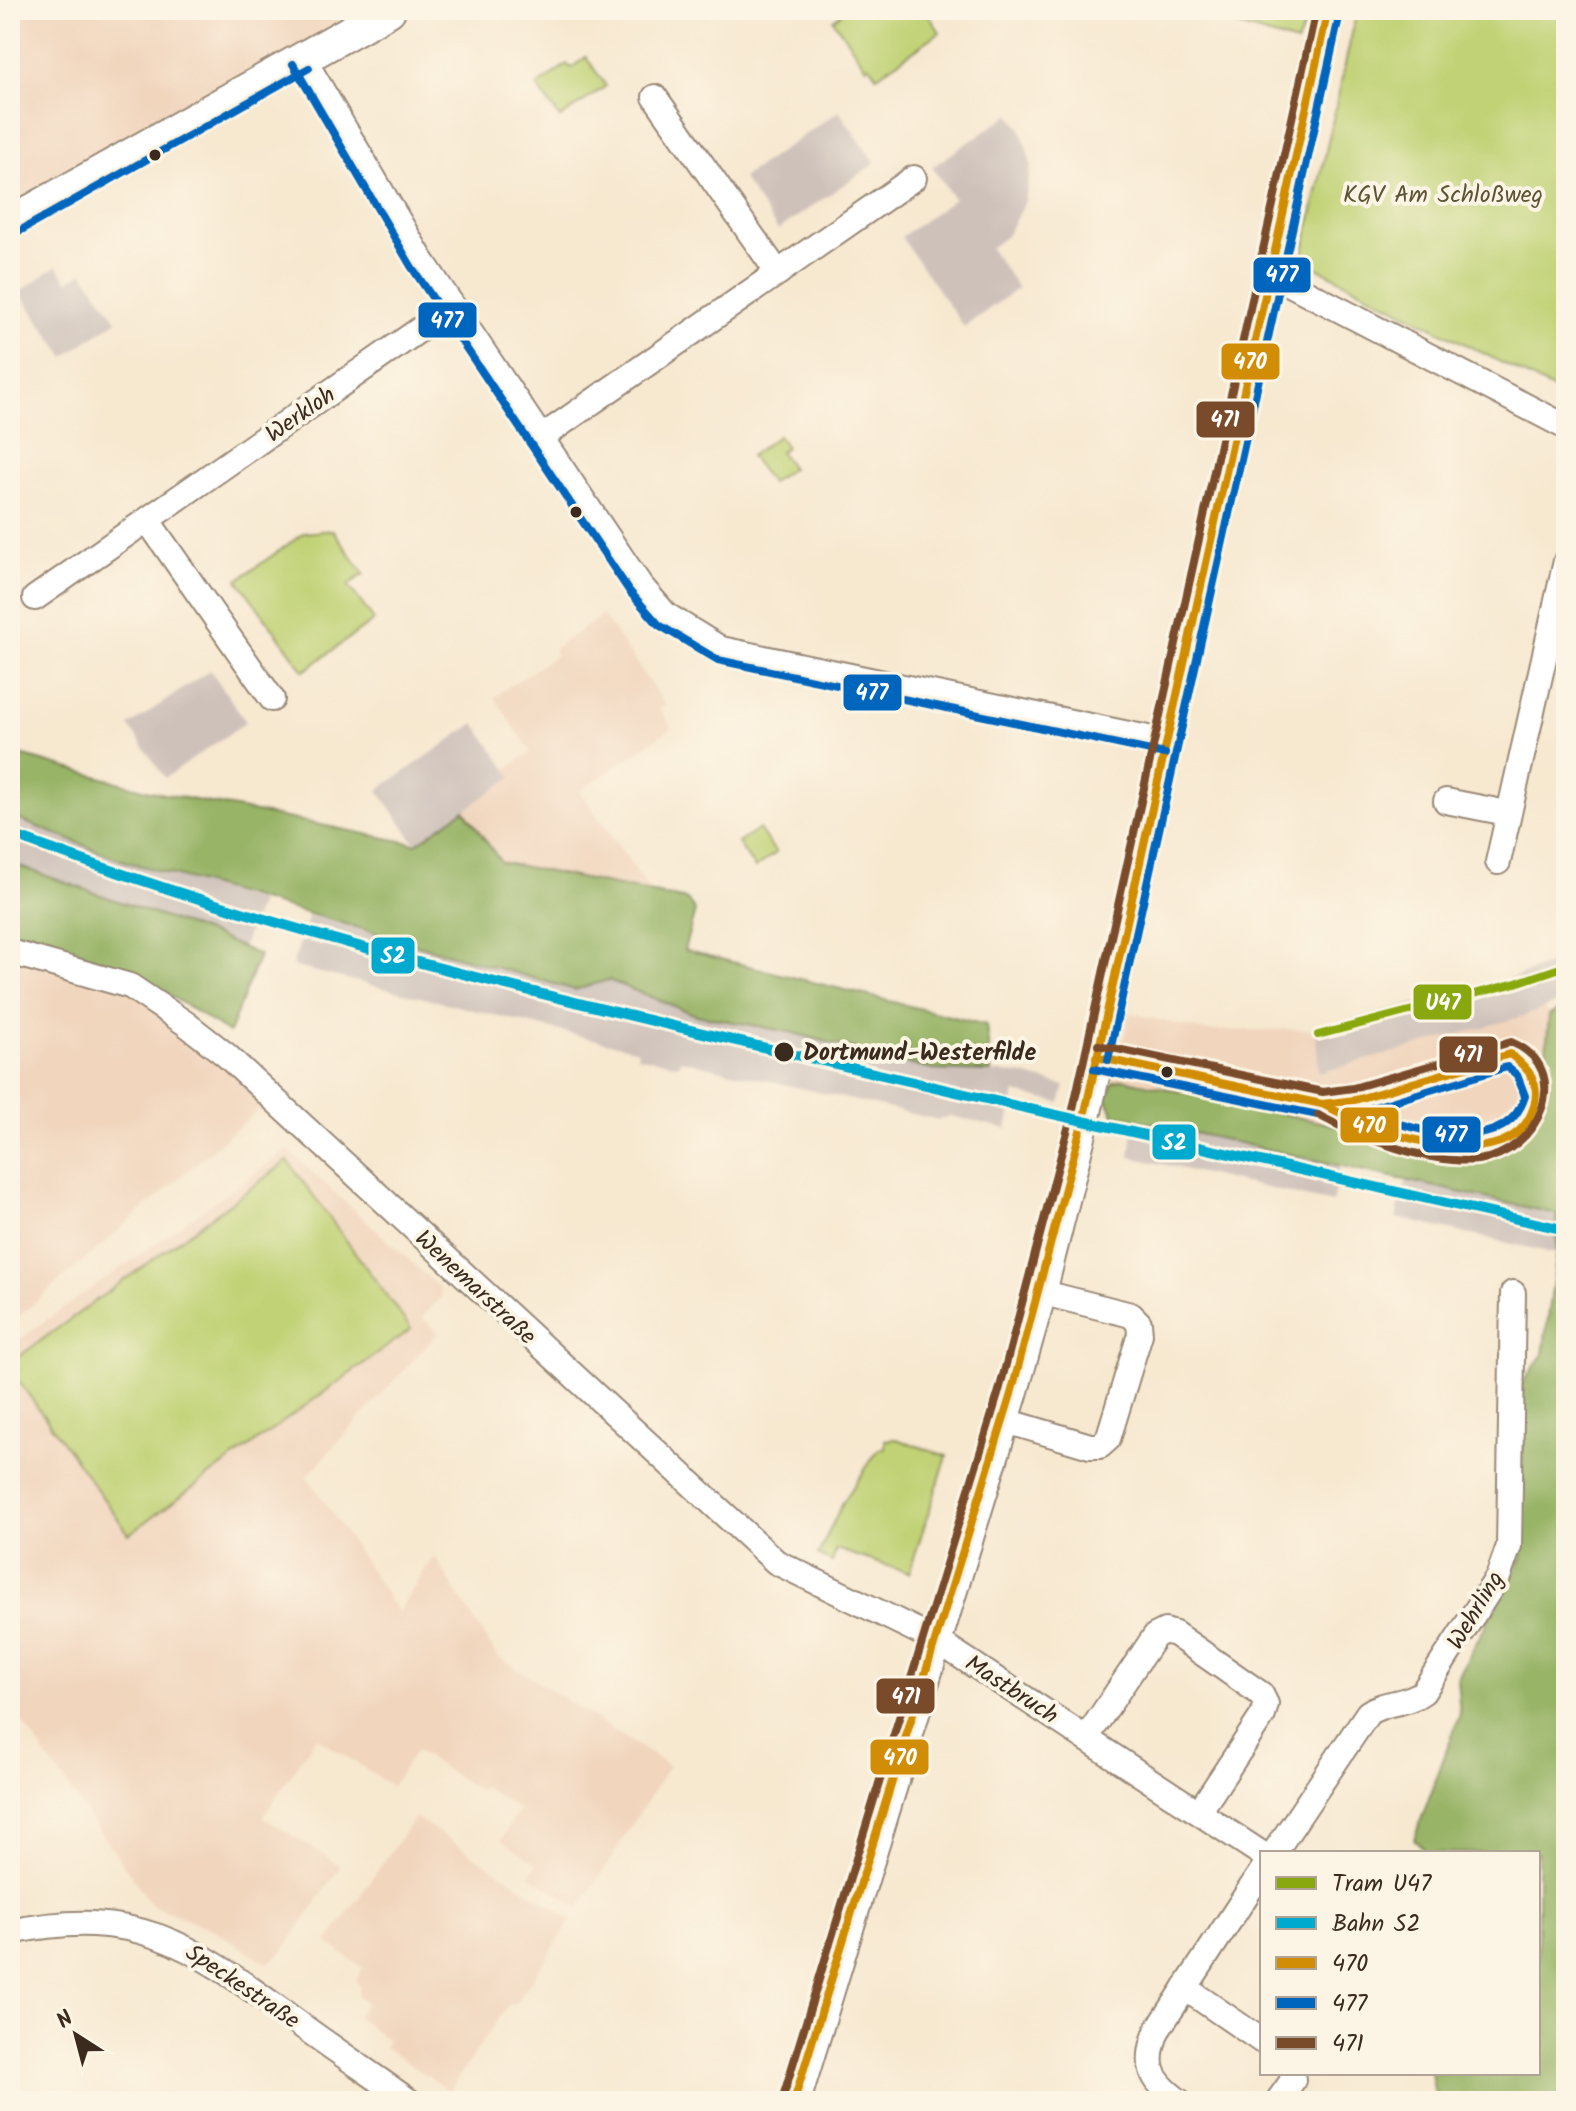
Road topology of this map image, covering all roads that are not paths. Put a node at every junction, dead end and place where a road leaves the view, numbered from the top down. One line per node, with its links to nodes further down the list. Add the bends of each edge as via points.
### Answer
1 (389, 10): 3 (street)
2 (1328, 10): 8 (street)
3 (303, 58): 6 (street); 9 (street)
4 (655, 97): 7 (street)
5 (914, 178): 7 (street)
6 (10, 223)
7 (778, 273): 11 (street)
8 (1269, 273): 10 (street); 17 (street)
9 (452, 307): 11 (street); 12 (street, Werkloh)
10 (1566, 427)
11 (539, 439): 17 (street, via 666,615 721,649)
12 (148, 521): 14 (street, Werkloh); 16 (street)
13 (1566, 561): 15 (street)
14 (35, 598)
15 (1555, 662): 19 (street)
16 (272, 699)
17 (1167, 742): 22 (street)
18 (1446, 801): 19 (street)
19 (1507, 813): 20 (street)
20 (1498, 862)
21 (10, 952): 25 (street, Wenemarstraße, via 130,986 185,1023 776,1562)
22 (1040, 1292): 24 (street); 24 (street, via 1131,1315 1140,1334 1108,1439 1100,1446)
23 (1513, 1293): 28 (street, Wehrling, via 1509,1546 1498,1577 1423,1692 1368,1713)
24 (1003, 1420): 25 (street)
25 (936, 1640): 26 (street, Mastbruch); 36 (street)
26 (1087, 1737): 27 (street, Mastbruch); 27 (street, via 1155,1636 1175,1634 1261,1694 1266,1704)
27 (1199, 1812): 29 (street, Mastbruch)
28 (1275, 1851)
29 (1260, 1853)
30 (1260, 1874): 32 (street)
31 (10, 1932): 35 (street, Speckestraße, via 81,1922 163,1936 223,1967)
32 (1185, 1988): 33 (street); 37 (street, via 1149,2050 1155,2078)
33 (1260, 2040)
34 (1292, 2075): 38 (street)
35 (409, 2101)
36 (794, 2101)
37 (1179, 2101)
38 (1278, 2101)

